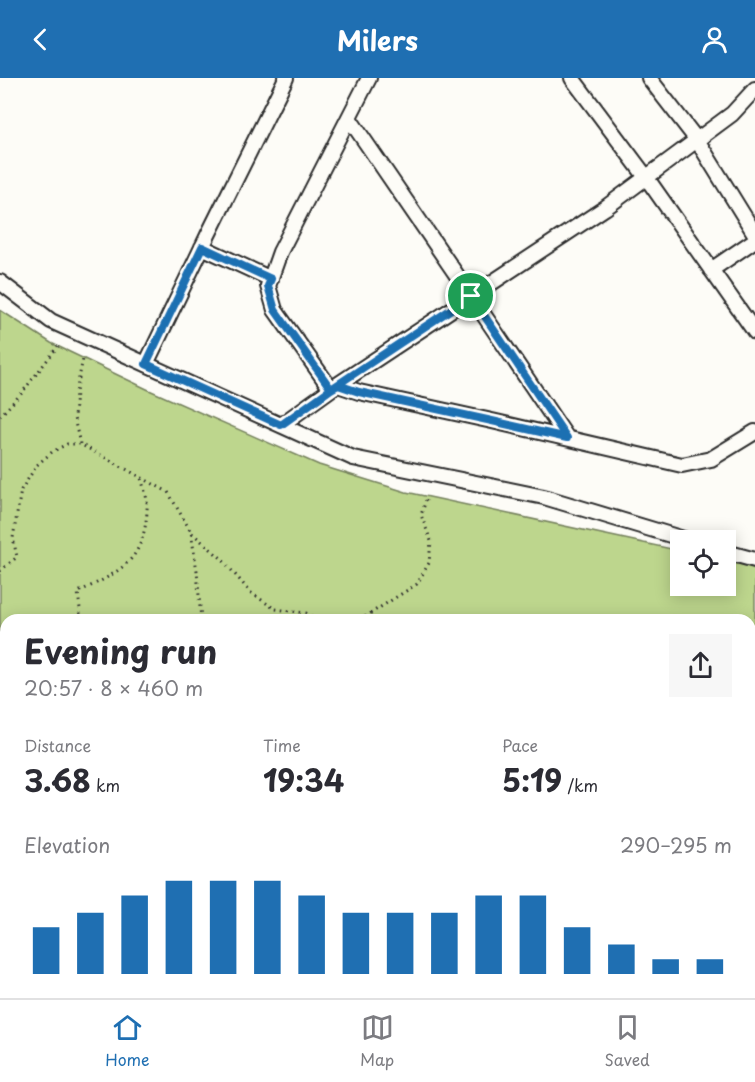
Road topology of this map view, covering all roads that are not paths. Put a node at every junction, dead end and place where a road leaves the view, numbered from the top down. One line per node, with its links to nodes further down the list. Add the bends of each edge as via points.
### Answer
1 (286, 78): 11 (street)
2 (369, 78): 6 (street)
3 (572, 78): 8 (street)
4 (649, 78): 7 (street)
5 (755, 89): 7 (street, via 732,114)
6 (349, 118): 13 (street, via 280,252); 15 (street)
7 (696, 140): 8 (street); 9 (street)
8 (646, 177): 12 (street); 15 (street)
9 (755, 234)
10 (755, 240): 12 (street)
11 (202, 247): 13 (street); 17 (street)
12 (711, 270): 16 (street)
13 (271, 279): 18 (street, via 268,286 275,310)
14 (0, 282): 17 (street, via 51,321)
15 (471, 296): 18 (street); 21 (street)
16 (755, 332)
17 (146, 364): 19 (street)
18 (335, 387): 19 (street); 21 (street)
19 (281, 425): 22 (street, via 353,458 544,498)
20 (755, 432): 21 (street, via 711,459 682,465)
21 (567, 438)
22 (670, 535)
23 (736, 555): 24 (street)
24 (755, 560)

